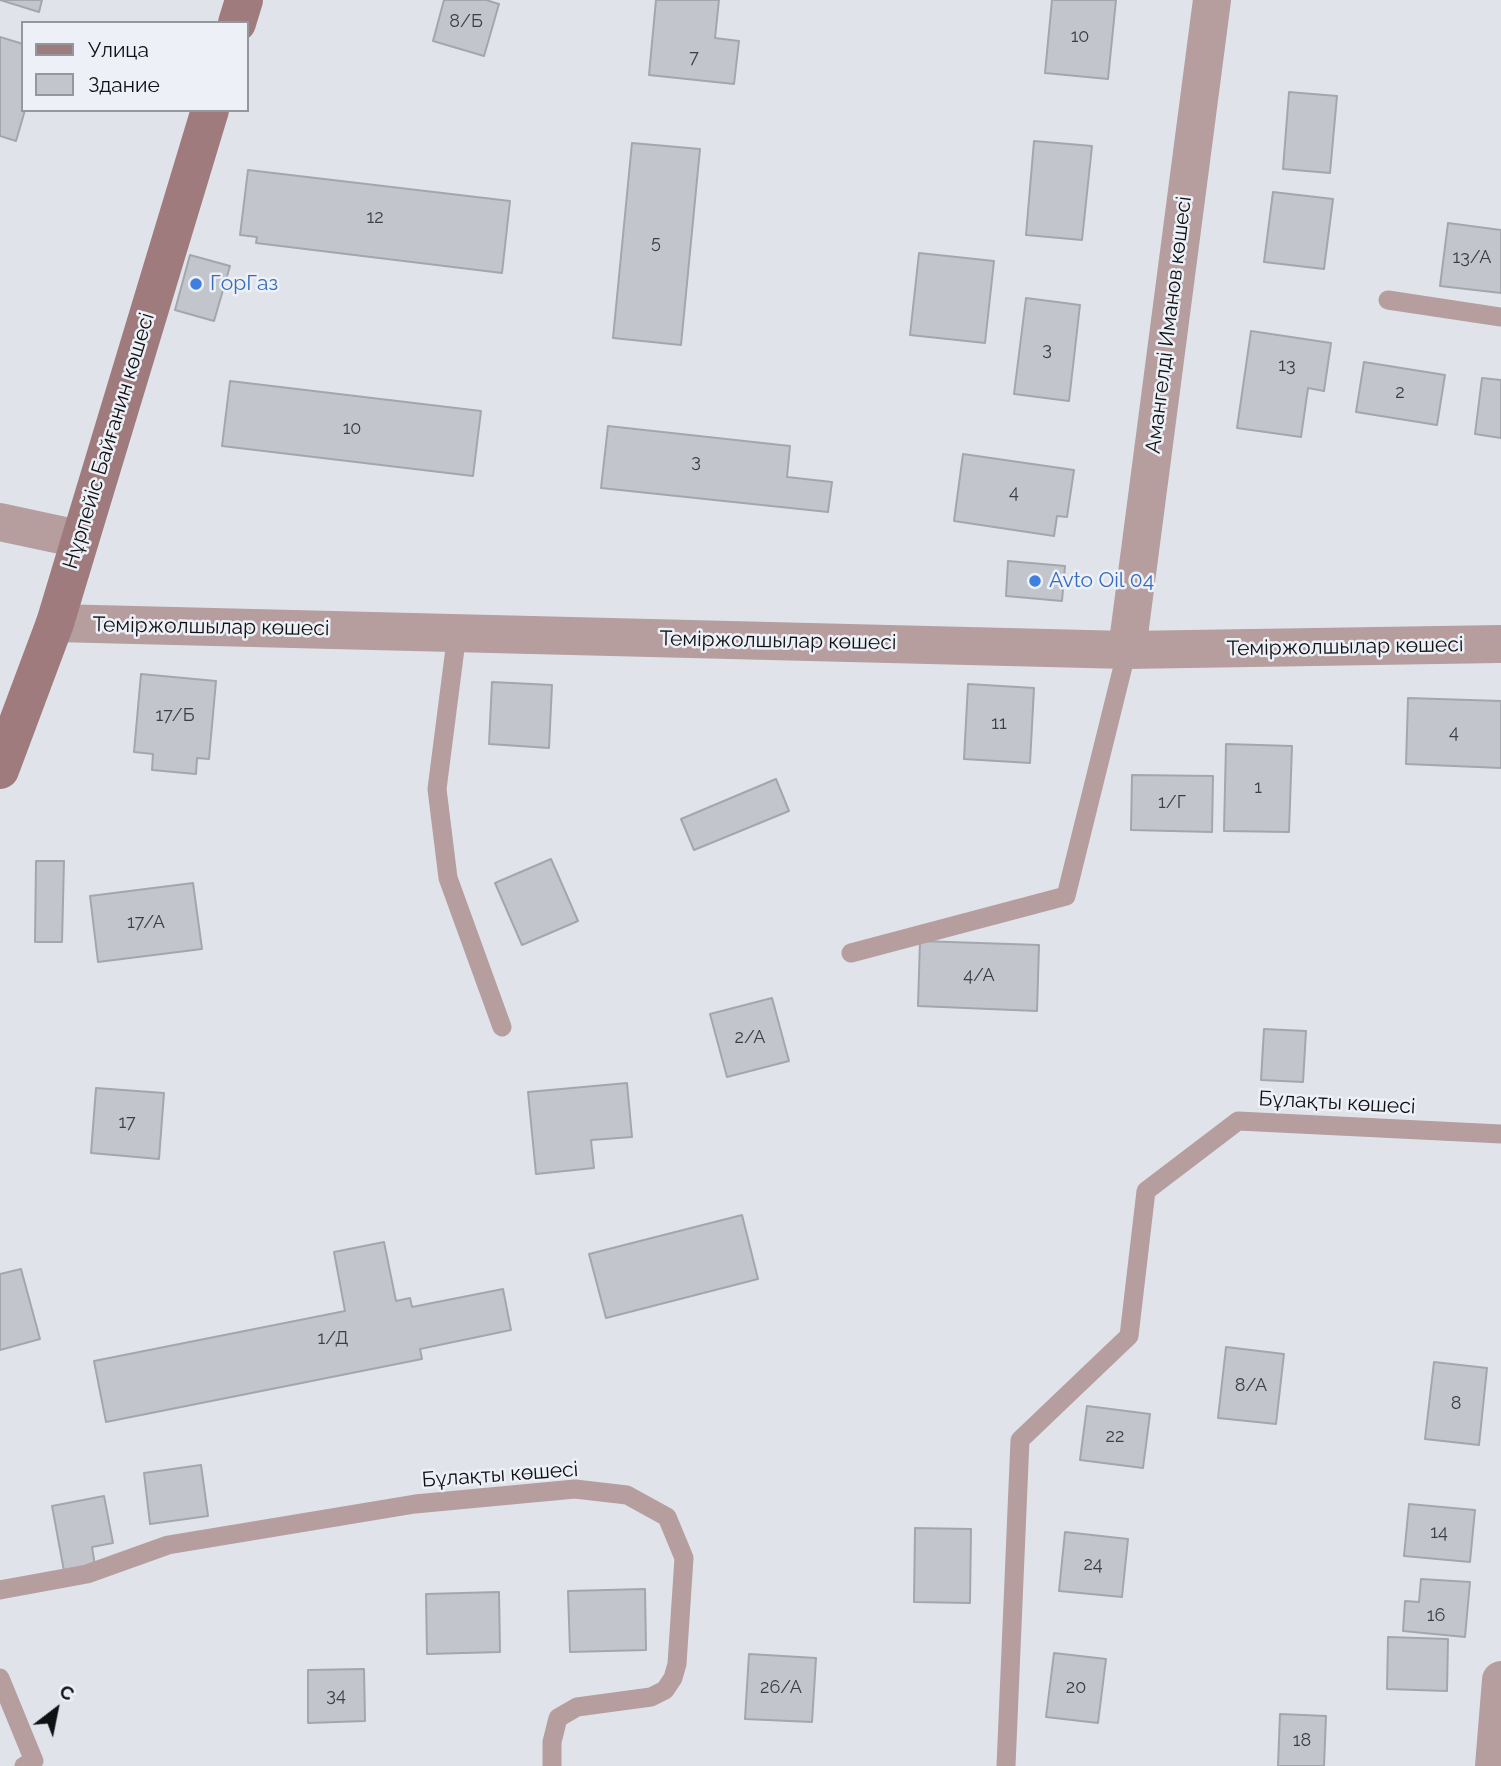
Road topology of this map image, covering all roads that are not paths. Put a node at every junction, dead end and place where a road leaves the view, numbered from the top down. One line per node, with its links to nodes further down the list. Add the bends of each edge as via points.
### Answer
1 (244, 0): 3 (street)
2 (1212, 0): 12 (street, Амангелді Иманов көшесі)
3 (238, 21)
4 (209, 112): 8 (street, Нұрпейіс Байғанин көшесі)
5 (1388, 300): 6 (lane)
6 (1501, 317)
7 (0, 522): 8 (street)
8 (79, 539): 9 (street, Нұрпейіс Байғанин көшесі)
9 (55, 623): 10 (street, Теміржолшылар көшесі); 13 (street, Нұрпейіс Байғанин көшесі)
10 (457, 633): 12 (street, Теміржолшылар көшесі); 15 (lane, via 437,789 448,878)
11 (1501, 644): 12 (street, Теміржолшылар көшесі)
12 (1127, 650): 14 (lane, via 1066,895)
13 (0, 770)
14 (851, 953)
15 (502, 1027)
16 (1501, 1134): 22 (lane, Бұлақты көшесі, via 1238,1121 1146,1191 1129,1336 1020,1440)
17 (0, 1590): 21 (lane, Бұлақты көшесі, via 87,1574 168,1545 415,1504 575,1489 627,1494 667,1517 684,1558 677,1664 665,1690 650,1697 577,1707 558,1718)
18 (0, 1678): 20 (lane)
19 (1501, 1680): 23 (street)
20 (31, 1764)
21 (552, 1766)
22 (1006, 1766)
23 (1494, 1766)

